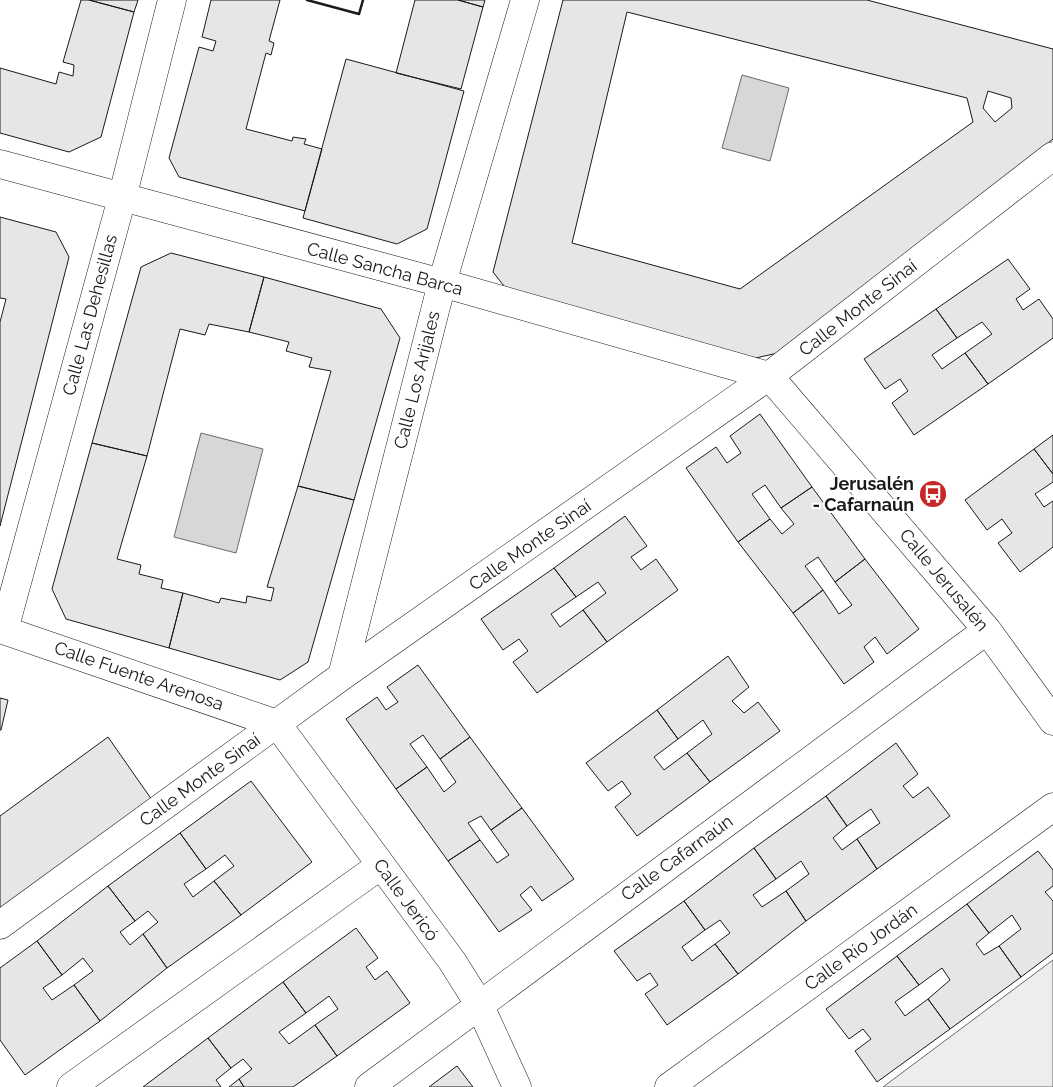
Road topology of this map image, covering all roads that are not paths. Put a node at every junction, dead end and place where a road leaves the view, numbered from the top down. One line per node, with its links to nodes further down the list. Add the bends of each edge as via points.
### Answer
1 (172, 0): 5 (street, Calle Las Dehesillas)
2 (525, 0): 6 (street, Calle Los Arijales)
3 (1053, 156): 7 (street, Calle Monte Sinaí)
4 (0, 164): 5 (street, Calle Sancha Barca)
5 (122, 198): 6 (street, Calle Sancha Barca); 8 (street, Calle Las Dehesillas)
6 (442, 283): 7 (street, Calle Sancha Barca); 10 (street, Calle Los Arijales)
7 (769, 376): 9 (street, Calle Jerusalén); 10 (street, Calle Monte Sinaí)
8 (2, 630): 12 (street, Calle Fuente Arenosa)
9 (987, 630): 11 (street, Calle Jerusalén); 16 (street, Calle Cafarnaún)
10 (342, 676): 12 (street, Calle Monte Sinaí)
11 (1053, 721)
12 (277, 724): 14 (street, Calle Jericó); 15 (street, Calle Monte Sinaí)
13 (1053, 807): 20 (street, Calle Río Jordán)
14 (381, 865): 16 (street, Calle Jericó, via 452,961); 17 (street)
15 (0, 925)
16 (479, 1004): 18 (street, Calle Cafarnaún); 19 (street, Calle Jericó)
17 (71, 1087)
18 (369, 1087)
19 (517, 1087)
20 (669, 1087)

